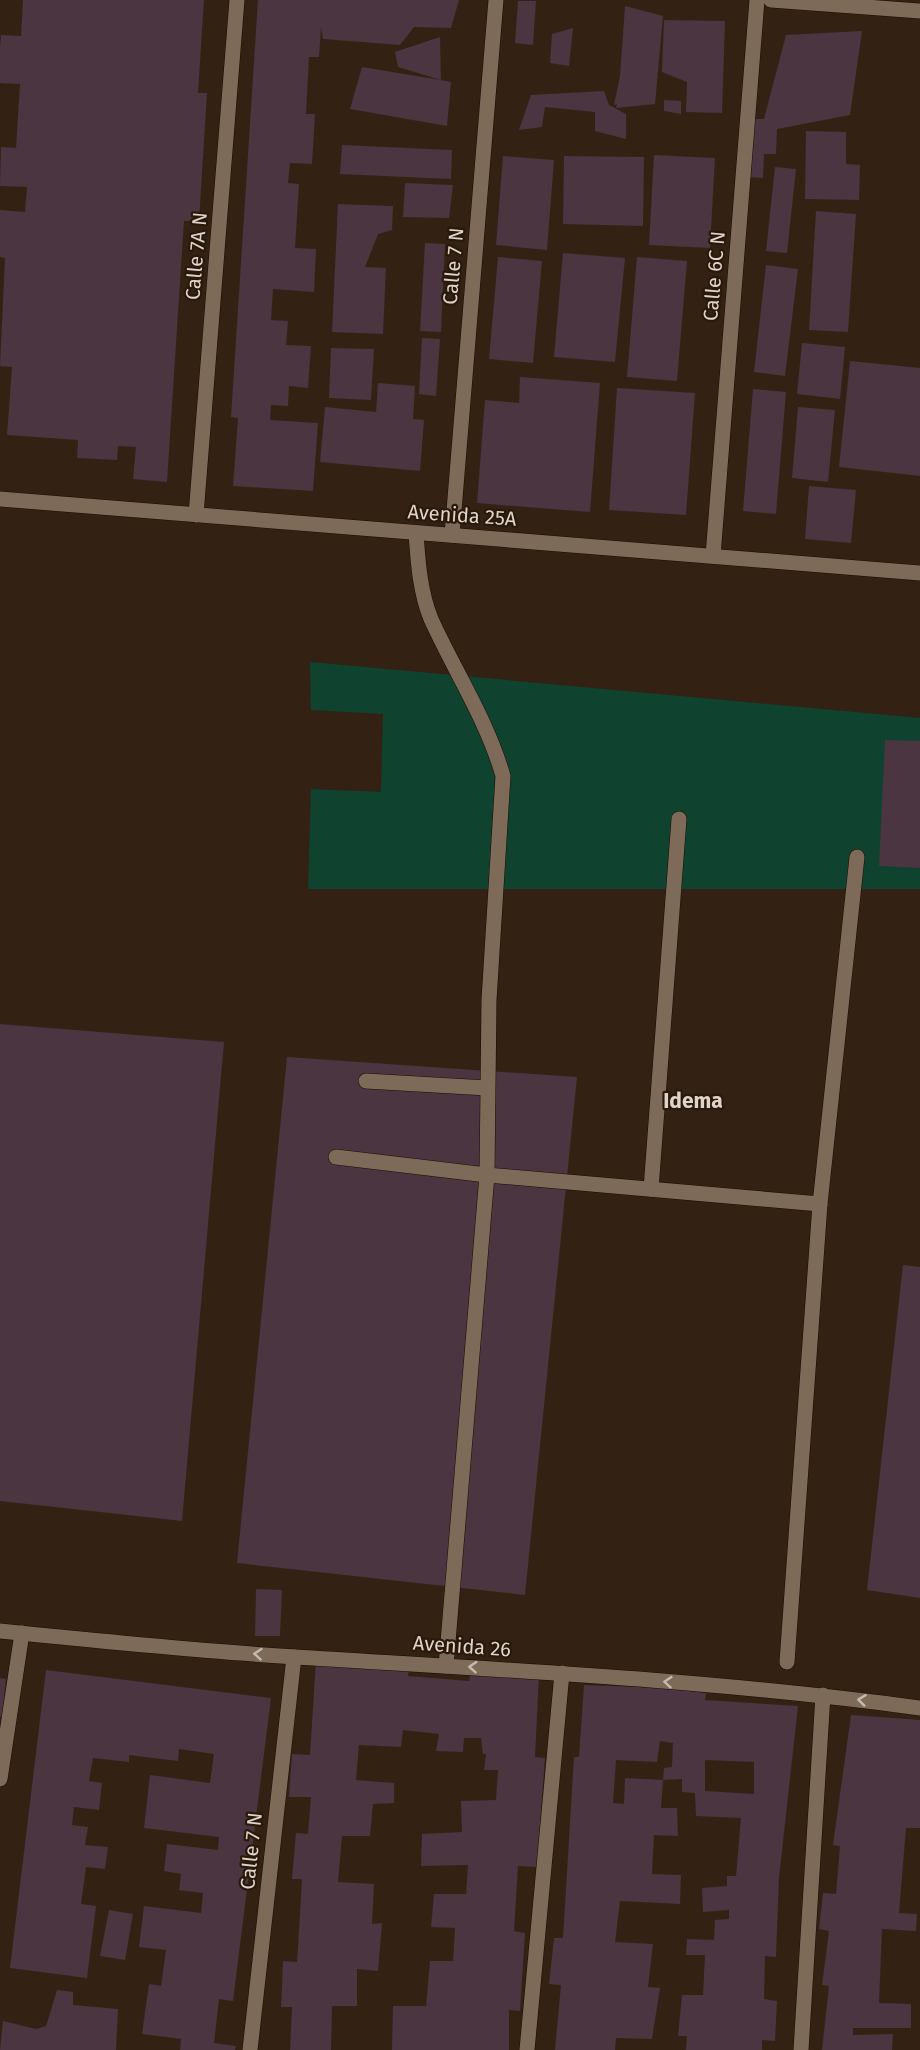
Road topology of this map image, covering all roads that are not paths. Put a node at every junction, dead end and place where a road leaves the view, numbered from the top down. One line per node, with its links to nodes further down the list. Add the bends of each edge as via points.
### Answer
1 (237, 0): 7 (street, Calle 7A N)
2 (496, 0): 9 (street, Calle 7 N)
3 (757, 0): 10 (street, Calle 6C N)
4 (771, 0): 5 (street)
5 (920, 11)
6 (0, 499): 7 (street, Avenida 25A)
7 (196, 515): 8 (street, Avenida 25A)
8 (416, 533): 9 (street, Avenida 25A); 15 (street, via 419,577 431,618 491,739 503,776)
9 (452, 536): 10 (street, Avenida 25A)
10 (713, 556): 11 (street, Avenida 25A)
11 (920, 573)
12 (679, 819): 18 (street)
13 (857, 857): 19 (street)
14 (366, 1081): 15 (street)
15 (487, 1088): 17 (street)
16 (336, 1157): 17 (street)
17 (487, 1175): 18 (street); 24 (street)
18 (651, 1189): 19 (street)
19 (820, 1204): 23 (street)
20 (0, 1631): 21 (street, Avenida 26)
21 (21, 1633): 22 (street, Avenida 26, one-way to 21); 28 (street)
22 (294, 1657): 24 (street, Avenida 26); 29 (street, Calle 7 N)
23 (787, 1662)
24 (446, 1666): 25 (street, Avenida 26, one-way to 24)
25 (562, 1673): 26 (street, Avenida 26, one-way to 25); 30 (street)
26 (823, 1695): 27 (street, Avenida 26, one-way to 26); 31 (street)
27 (920, 1708)
28 (0, 1779)
29 (250, 2050)
30 (527, 2050)
31 (801, 2050)

